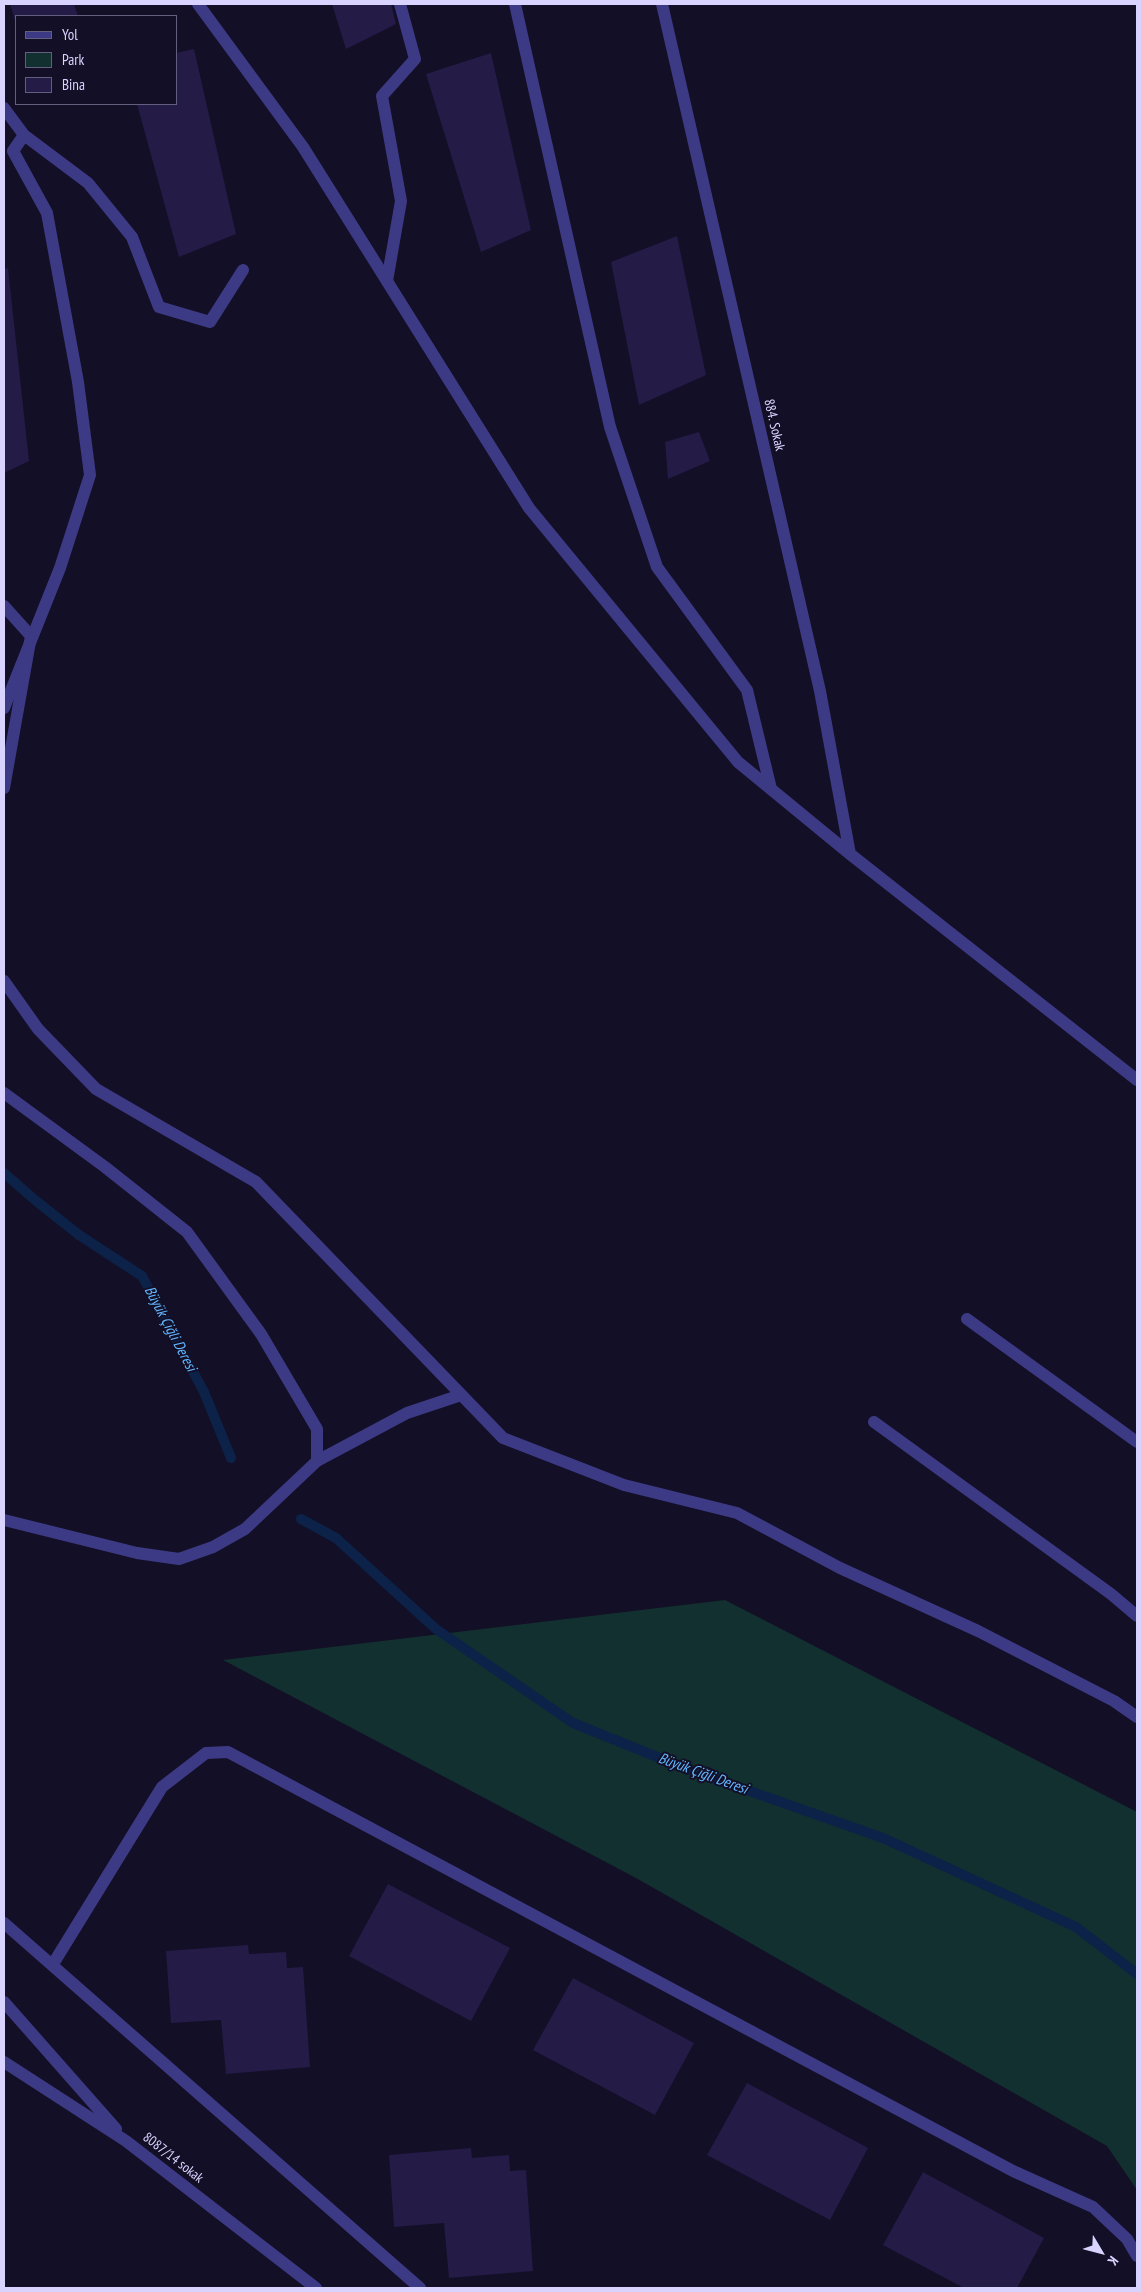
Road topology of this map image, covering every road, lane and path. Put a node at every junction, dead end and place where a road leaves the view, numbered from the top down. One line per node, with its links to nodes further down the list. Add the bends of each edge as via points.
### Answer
1 (198, 4): 8 (street, via 303,147)
2 (400, 4): 8 (street, via 415,59 382,96 401,201)
3 (515, 4): 13 (street, via 610,427 657,567 747,690)
4 (662, 4): 14 (street, 884. Sokak, via 820,691)
5 (4, 108): 6 (street)
6 (24, 135): 7 (street, via 88,183 132,237 159,307 210,322); 10 (street, via 13,151 47,213 78,382 90,475 60,568)
7 (243, 270)
8 (387, 281): 13 (street, via 529,508 738,762)
9 (4, 606): 10 (street)
10 (31, 636): 11 (street); 12 (street)
11 (4, 708)
12 (4, 788)
13 (772, 789): 14 (street)
14 (850, 854): 16 (street)
15 (4, 980): 19 (street, via 38,1029 96,1089 256,1182)
16 (1137, 1080)
17 (4, 1093): 22 (street, via 187,1232 261,1334 317,1429)
18 (967, 1319): 21 (street)
19 (461, 1395): 22 (street, via 407,1412); 25 (street, via 503,1438 624,1485 737,1513 840,1568 978,1631 1114,1701)
20 (874, 1422): 24 (street)
21 (1137, 1442)
22 (317, 1461): 23 (street, via 245,1529 179,1559 137,1554)
23 (4, 1520)
24 (1137, 1616)
25 (1137, 1717)
26 (4, 1923): 27 (street)
27 (52, 1964): 31 (street, via 162,1787 206,1753 228,1752 1013,2171 1093,2207 1127,2239); 33 (street)
28 (4, 2002): 30 (street)
29 (4, 2062): 30 (street, 8087/14 sokak)
30 (126, 2141): 32 (street, 8087/14 sokak)
31 (1137, 2256)
32 (316, 2288)
33 (420, 2288)

